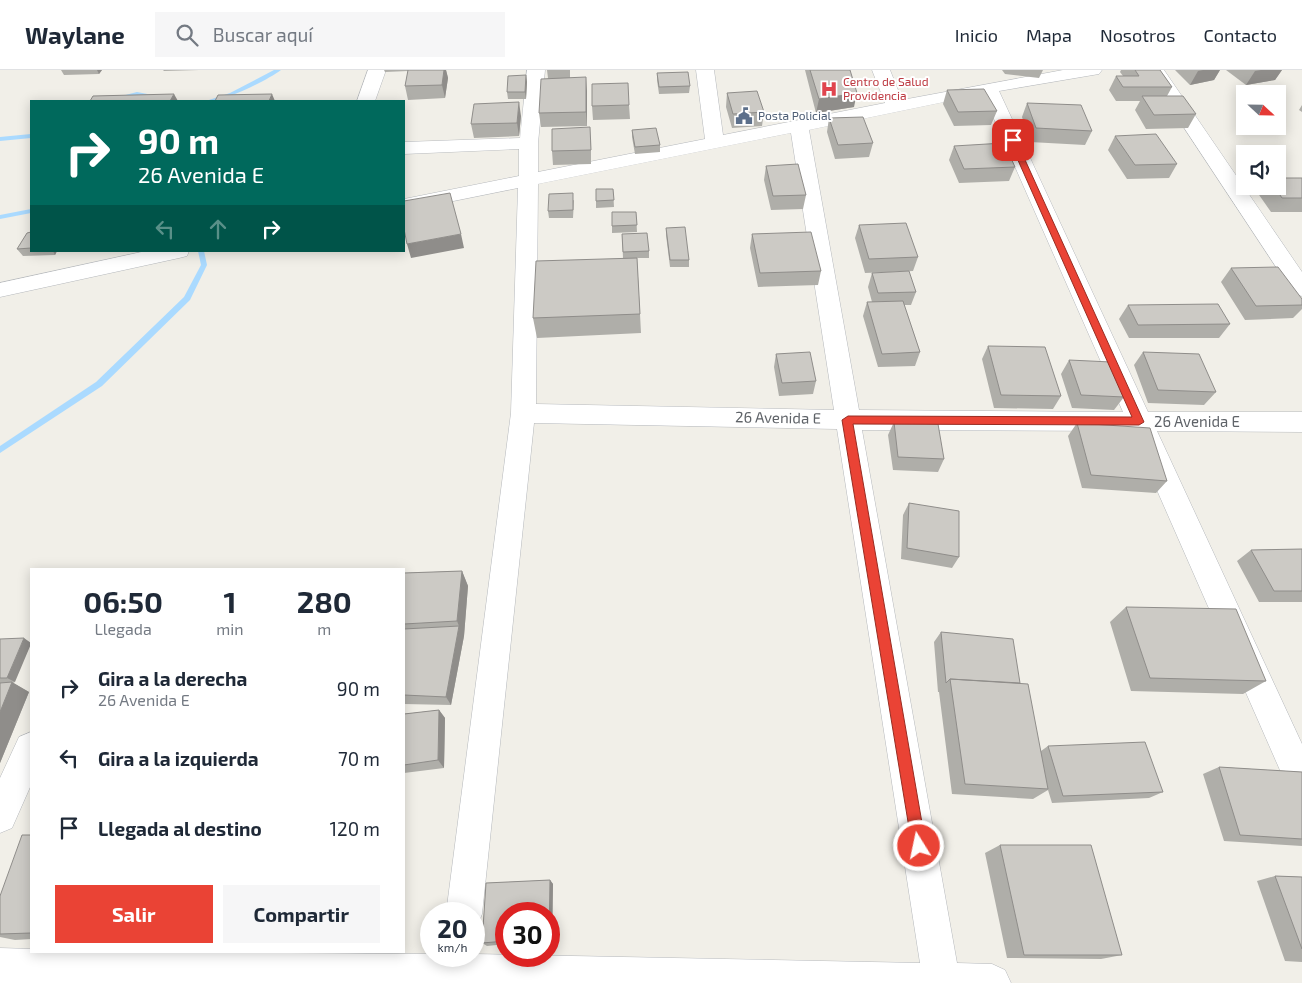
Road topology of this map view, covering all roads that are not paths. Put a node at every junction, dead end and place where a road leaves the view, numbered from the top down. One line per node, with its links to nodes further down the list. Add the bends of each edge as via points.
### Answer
1 (377, 70): 9 (street)
2 (536, 70): 12 (street)
3 (705, 70): 13 (street)
4 (881, 70): 10 (street)
5 (1093, 70): 7 (street)
6 (1156, 70): 18 (street)
7 (1053, 73): 8 (street)
8 (989, 88): 10 (street); 22 (street)
9 (366, 100)
10 (895, 106): 11 (street)
11 (799, 125): 13 (street); 21 (street)
12 (530, 143): 14 (street); 15 (street)
13 (715, 143): 15 (street)
14 (405, 148)
15 (528, 180): 16 (street); 20 (street)
16 (405, 205)
17 (176, 252): 19 (street)
18 (1302, 289)
19 (0, 290)
20 (523, 413): 21 (street, 26 Avenida E); 27 (street)
21 (848, 420): 22 (street, 26 Avenida E); 30 (street)
22 (1139, 422): 23 (street, 26 Avenida E); 25 (street)
23 (1302, 422)
24 (30, 750): 26 (street)
25 (1302, 781)
26 (0, 816)
27 (465, 902)
28 (0, 968): 29 (street)
29 (457, 971): 30 (street)
30 (942, 982): 31 (street)
31 (992, 983)

